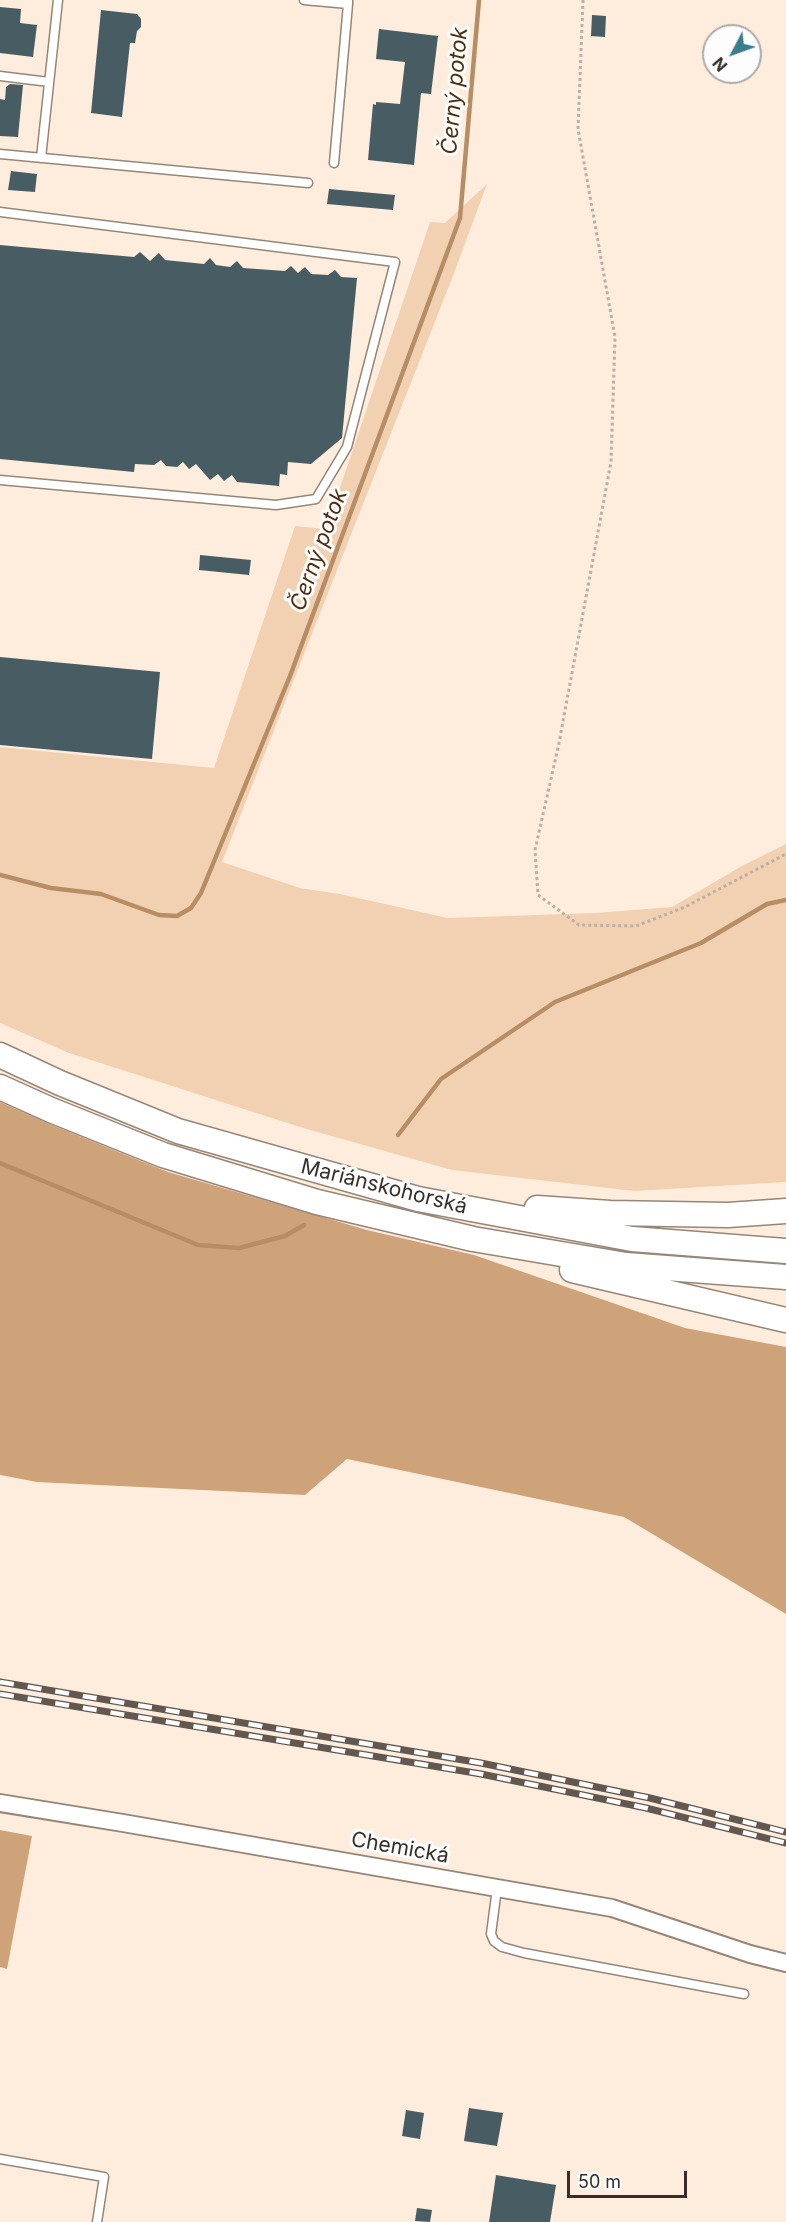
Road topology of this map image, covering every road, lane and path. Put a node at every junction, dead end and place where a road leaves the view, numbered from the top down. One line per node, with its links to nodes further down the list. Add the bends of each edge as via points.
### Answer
1 (58, 0): 6 (lane)
2 (304, 0): 4 (lane)
3 (583, 0): 13 (path, via 578,129 615,337 611,462 535,850 538,895 579,925 636,926 685,907)
4 (348, 2): 9 (lane)
5 (0, 76): 6 (lane)
6 (50, 82): 8 (lane)
7 (0, 154): 8 (lane)
8 (41, 158): 10 (lane)
9 (334, 163)
10 (308, 183)
11 (0, 212): 12 (lane, via 394,262 347,447 316,499 276,505)
12 (0, 480)
13 (786, 854)
14 (0, 1055): 16 (main road, Mariánskohorská, via 178,1131)
15 (0, 1087): 18 (main road, Mariánskohorská, via 163,1155 317,1202)
16 (418, 1199): 17 (main road, via 610,1213 728,1215); 19 (main road, Mariánskohorská, via 632,1239)
17 (786, 1211)
18 (472, 1239): 20 (main road, Mariánskohorská, via 626,1265); 21 (main road, via 552,1266)
19 (786, 1251)
20 (786, 1276)
21 (786, 1320)
22 (0, 1803): 23 (street, Chemická)
23 (497, 1888): 24 (street, Chemická, via 612,1908); 25 (lane, via 491,1934 502,1947)
24 (786, 1964)
25 (744, 1994)
26 (0, 2159): 27 (lane, via 104,2177)
27 (97, 2222)

